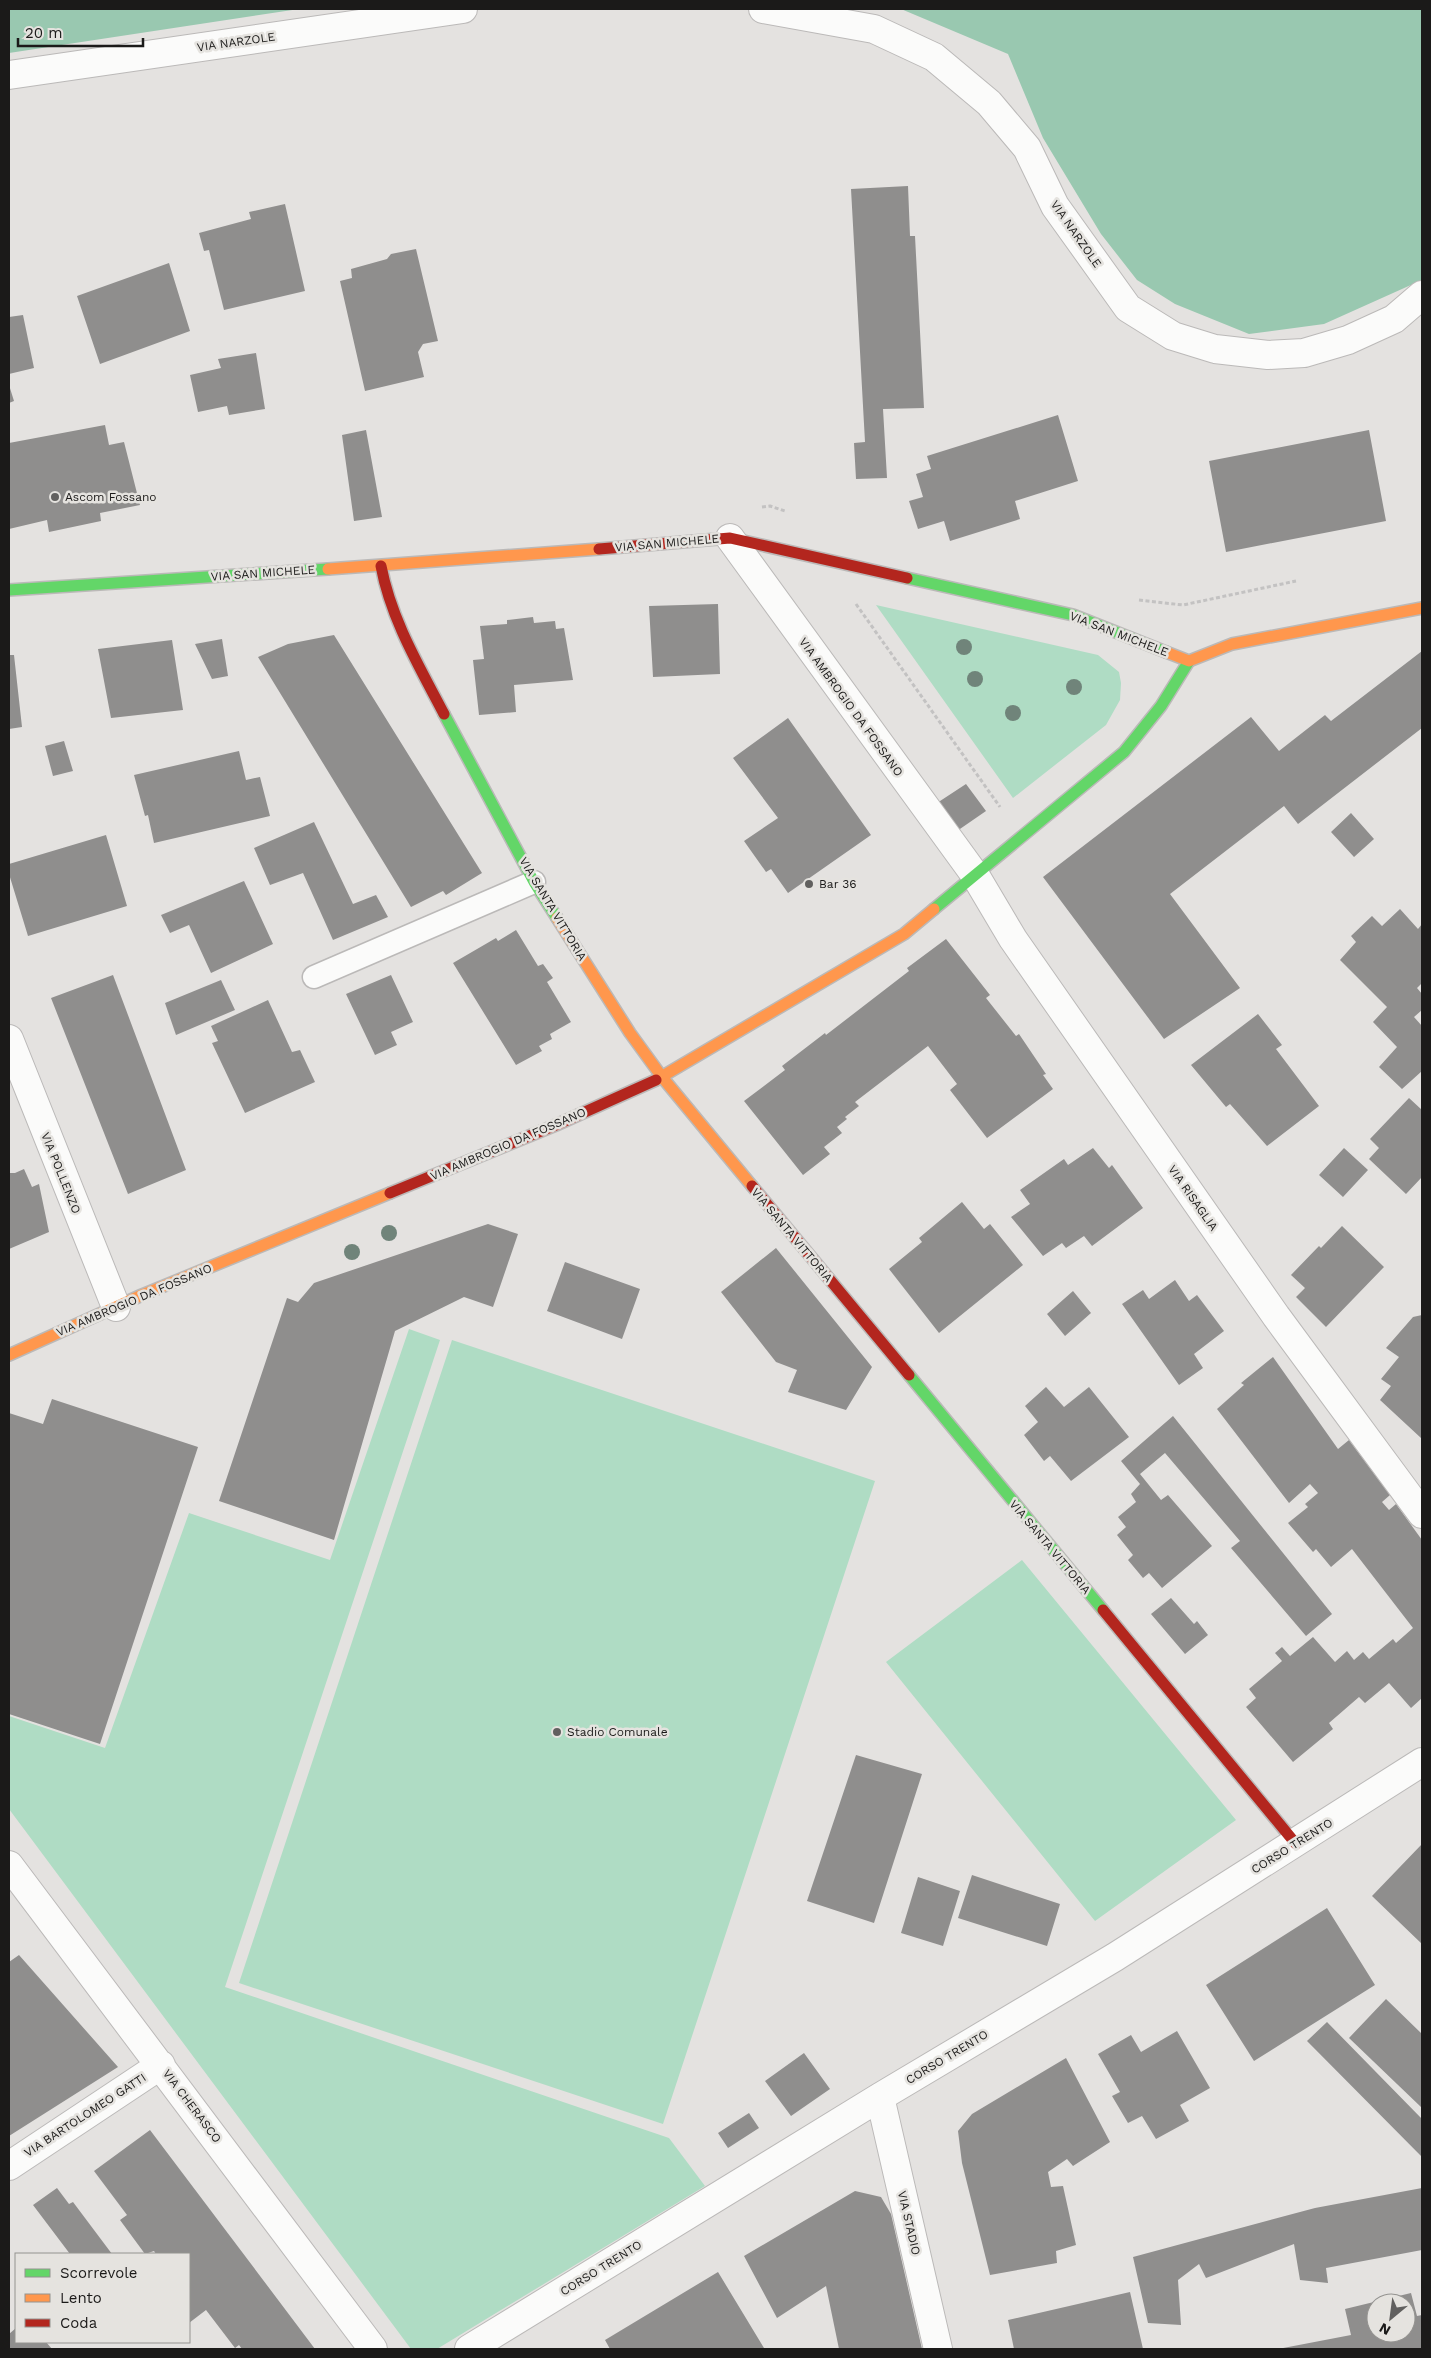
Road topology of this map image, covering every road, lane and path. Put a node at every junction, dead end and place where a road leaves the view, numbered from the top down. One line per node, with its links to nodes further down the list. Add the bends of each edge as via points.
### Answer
1 (463, 9): 3 (street, VIA NARZOLE)
2 (763, 9): 4 (street, VIA NARZOLE, via 874,29 934,57 989,103 1027,148 1055,206 1128,308 1173,336 1215,349 1268,355 1304,352 1348,340 1394,319)
3 (9, 75)
4 (1422, 295)
5 (730, 538): 6 (street, VIA SAN MICHELE); 12 (street, VIA SAN MICHELE, via 1074,615); 14 (street, VIA AMBROGIO DA FOSSANO)
6 (381, 566): 8 (street, VIA SAN MICHELE); 15 (street, VIA SANTA VITTORIA, via 386,593 408,646)
7 (1296, 581): 10 (path, via 1183,605)
8 (9, 590)
9 (851, 597): 13 (path)
10 (1131, 600)
11 (1422, 608): 12 (street, via 1232,644)
12 (1189, 661): 14 (street, VIA AMBROGIO DA FOSSANO, via 1161,706 1124,752)
13 (1003, 812)
14 (975, 875): 18 (street, VIA AMBROGIO DA FOSSANO, via 904,934); 21 (street, VIA RISAGLIA, via 1013,939 1276,1316)
15 (534, 882): 16 (lane); 18 (street, VIA SANTA VITTORIA, via 630,1034)
16 (314, 977)
17 (9, 1039): 19 (street, VIA POLLENZO)
18 (662, 1077): 19 (street, VIA AMBROGIO DA FOSSANO, via 556,1125); 23 (street, VIA SANTA VITTORIA)
19 (116, 1307): 20 (street, VIA AMBROGIO DA FOSSANO)
20 (9, 1354)
21 (1422, 1514)
22 (1422, 1762): 23 (street, CORSO TRENTO)
23 (1296, 1844): 26 (street, CORSO TRENTO)
24 (9, 1865): 25 (street, VIA CHERASCO)
25 (161, 2065): 27 (street, VIA BARTOLOMEO GATTI); 28 (street, VIA CHERASCO)
26 (880, 2097): 29 (street, CORSO TRENTO); 30 (street, VIA STADIO)
27 (9, 2166)
28 (373, 2349)
29 (469, 2349)
30 (938, 2349)

